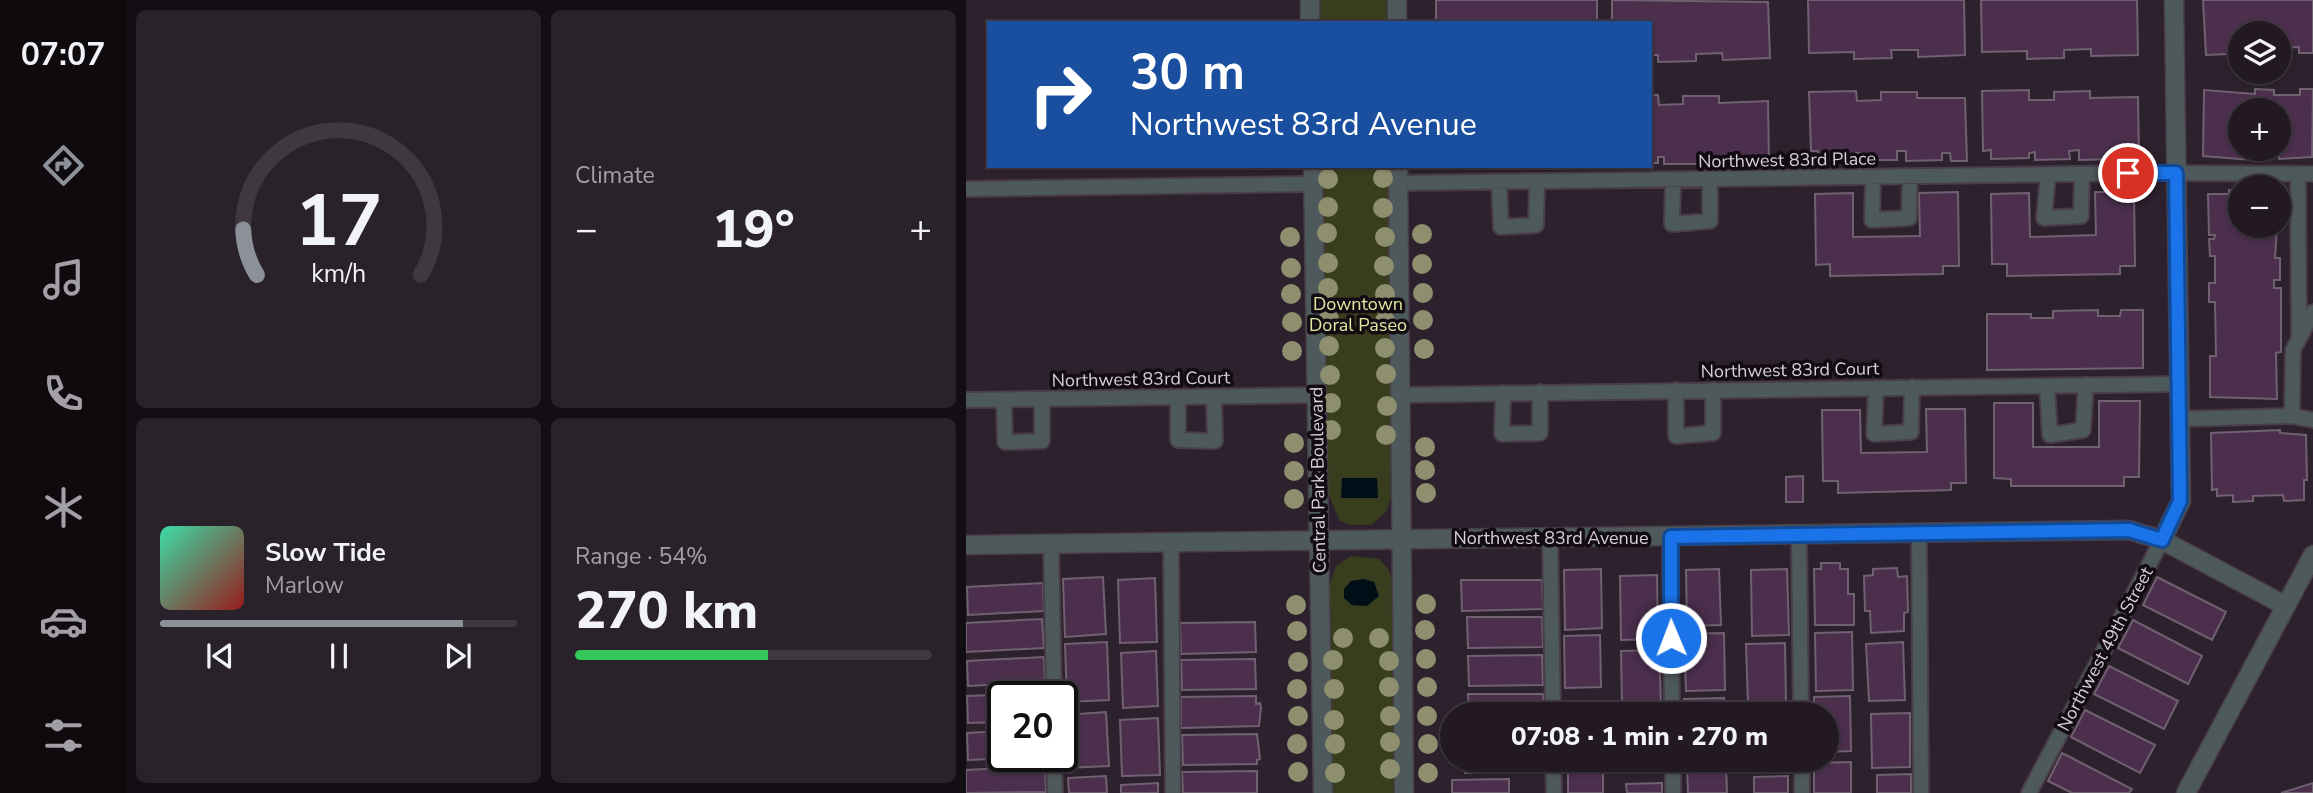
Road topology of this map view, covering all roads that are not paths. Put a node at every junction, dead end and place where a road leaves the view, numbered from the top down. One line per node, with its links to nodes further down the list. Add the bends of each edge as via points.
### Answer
1 (1310, 0): 4 (street)
2 (1397, 0): 5 (street)
3 (2174, 0): 6 (street, Northwest 49th Street)
4 (1310, 21)
5 (1397, 21)
6 (2176, 173): 8 (lane, Northwest 83rd Place); 9 (lane, Northwest 83rd Place); 22 (street, Northwest 49th Street)
7 (1398, 174): 17 (lane, Northwest 83rd Place); 32 (street)
8 (2082, 174): 12 (lane, Northwest 83rd Place); 12 (lane, via 2081,216 2044,218)
9 (2298, 174): 10 (lane, Northwest 83rd Place); 21 (lane)
10 (2313, 174)
11 (1313, 175): 19 (lane); 31 (street, Central Park Boulevard)
12 (2048, 175): 14 (lane, Northwest 83rd Place)
13 (1873, 178): 14 (lane, Northwest 83rd Place); 14 (lane, via 1872,220 1909,218); 16 (lane, Northwest 83rd Place)
14 (1910, 178)
15 (1673, 181): 16 (lane, Northwest 83rd Place); 16 (lane, via 1672,224 1710,220); 18 (lane, Northwest 83rd Place)
16 (1710, 181)
17 (1499, 182): 18 (lane, Northwest 83rd Place); 18 (lane, via 1501,228 1536,225)
18 (1536, 182)
19 (966, 189)
20 (2313, 312): 21 (lane)
21 (2299, 338): 38 (lane, via 2292,364)
22 (2180, 384): 23 (lane, Northwest 83rd Court); 39 (street, Northwest 49th Street)
23 (2086, 385): 24 (lane, Northwest 83rd Court); 24 (lane, via 2083,430 2050,435)
24 (2048, 386): 25 (lane, Northwest 83rd Court)
25 (1912, 387): 26 (lane, Northwest 83rd Court); 26 (lane, via 1911,432 1874,434)
26 (1876, 388): 28 (lane, Northwest 83rd Court)
27 (1676, 390): 28 (lane, Northwest 83rd Court); 28 (lane, via 1676,436 1713,433); 29 (lane, Northwest 83rd Court)
28 (1713, 390)
29 (1541, 392): 30 (lane, Northwest 83rd Court); 30 (lane, via 1539,433 1502,433)
30 (1503, 393): 32 (lane, Northwest 83rd Court)
31 (1316, 395): 34 (lane, Northwest 83rd Court); 46 (street, Central Park Boulevard)
32 (1400, 395): 45 (street)
33 (1178, 397): 34 (lane, Northwest 83rd Court); 34 (lane, via 1178,440 1215,441); 35 (lane, Northwest 83rd Court)
34 (1214, 397)
35 (1042, 399): 37 (lane, Northwest 83rd Court); 37 (lane, via 1042,441 1005,442)
36 (966, 400): 37 (lane, Northwest 83rd Court)
37 (1004, 400)
38 (2292, 416): 39 (lane); 40 (lane)
39 (2179, 419): 47 (street, Northwest 49th Street, via 2180,501)
40 (2313, 420)
41 (1919, 532): 42 (street, Northwest 83rd Avenue); 47 (street, Northwest 83rd Avenue, via 2129,530); 68 (lane)
42 (1799, 535): 43 (street, Northwest 83rd Avenue); 56 (lane)
43 (1671, 537): 44 (street, Northwest 83rd Avenue); 55 (lane)
44 (1550, 538): 45 (street, Northwest 83rd Avenue); 54 (lane)
45 (1402, 539): 46 (street, Northwest 83rd Avenue); 64 (street)
46 (1318, 540): 48 (street, Northwest 83rd Avenue); 63 (street, Central Park Boulevard)
47 (2162, 540): 52 (street, Northwest 83rd Avenue); 69 (lane, Northwest 49th Street)
48 (1171, 542): 49 (street, Northwest 83rd Avenue); 62 (lane)
49 (1051, 544): 50 (street, Northwest 83rd Avenue); 53 (lane)
50 (966, 545)
51 (2313, 555): 52 (street)
52 (2286, 606): 70 (street)
53 (1054, 681)
54 (1553, 702)
55 (1672, 702)
56 (1801, 702)
57 (1054, 772): 61 (lane)
58 (1553, 772): 65 (lane)
59 (1672, 772): 66 (lane)
60 (1802, 772): 67 (lane)
61 (1055, 793)
62 (1173, 793)
63 (1322, 793)
64 (1404, 793)
65 (1554, 793)
66 (1673, 793)
67 (1802, 793)
68 (1921, 793)
69 (2029, 793)
70 (2186, 793)

